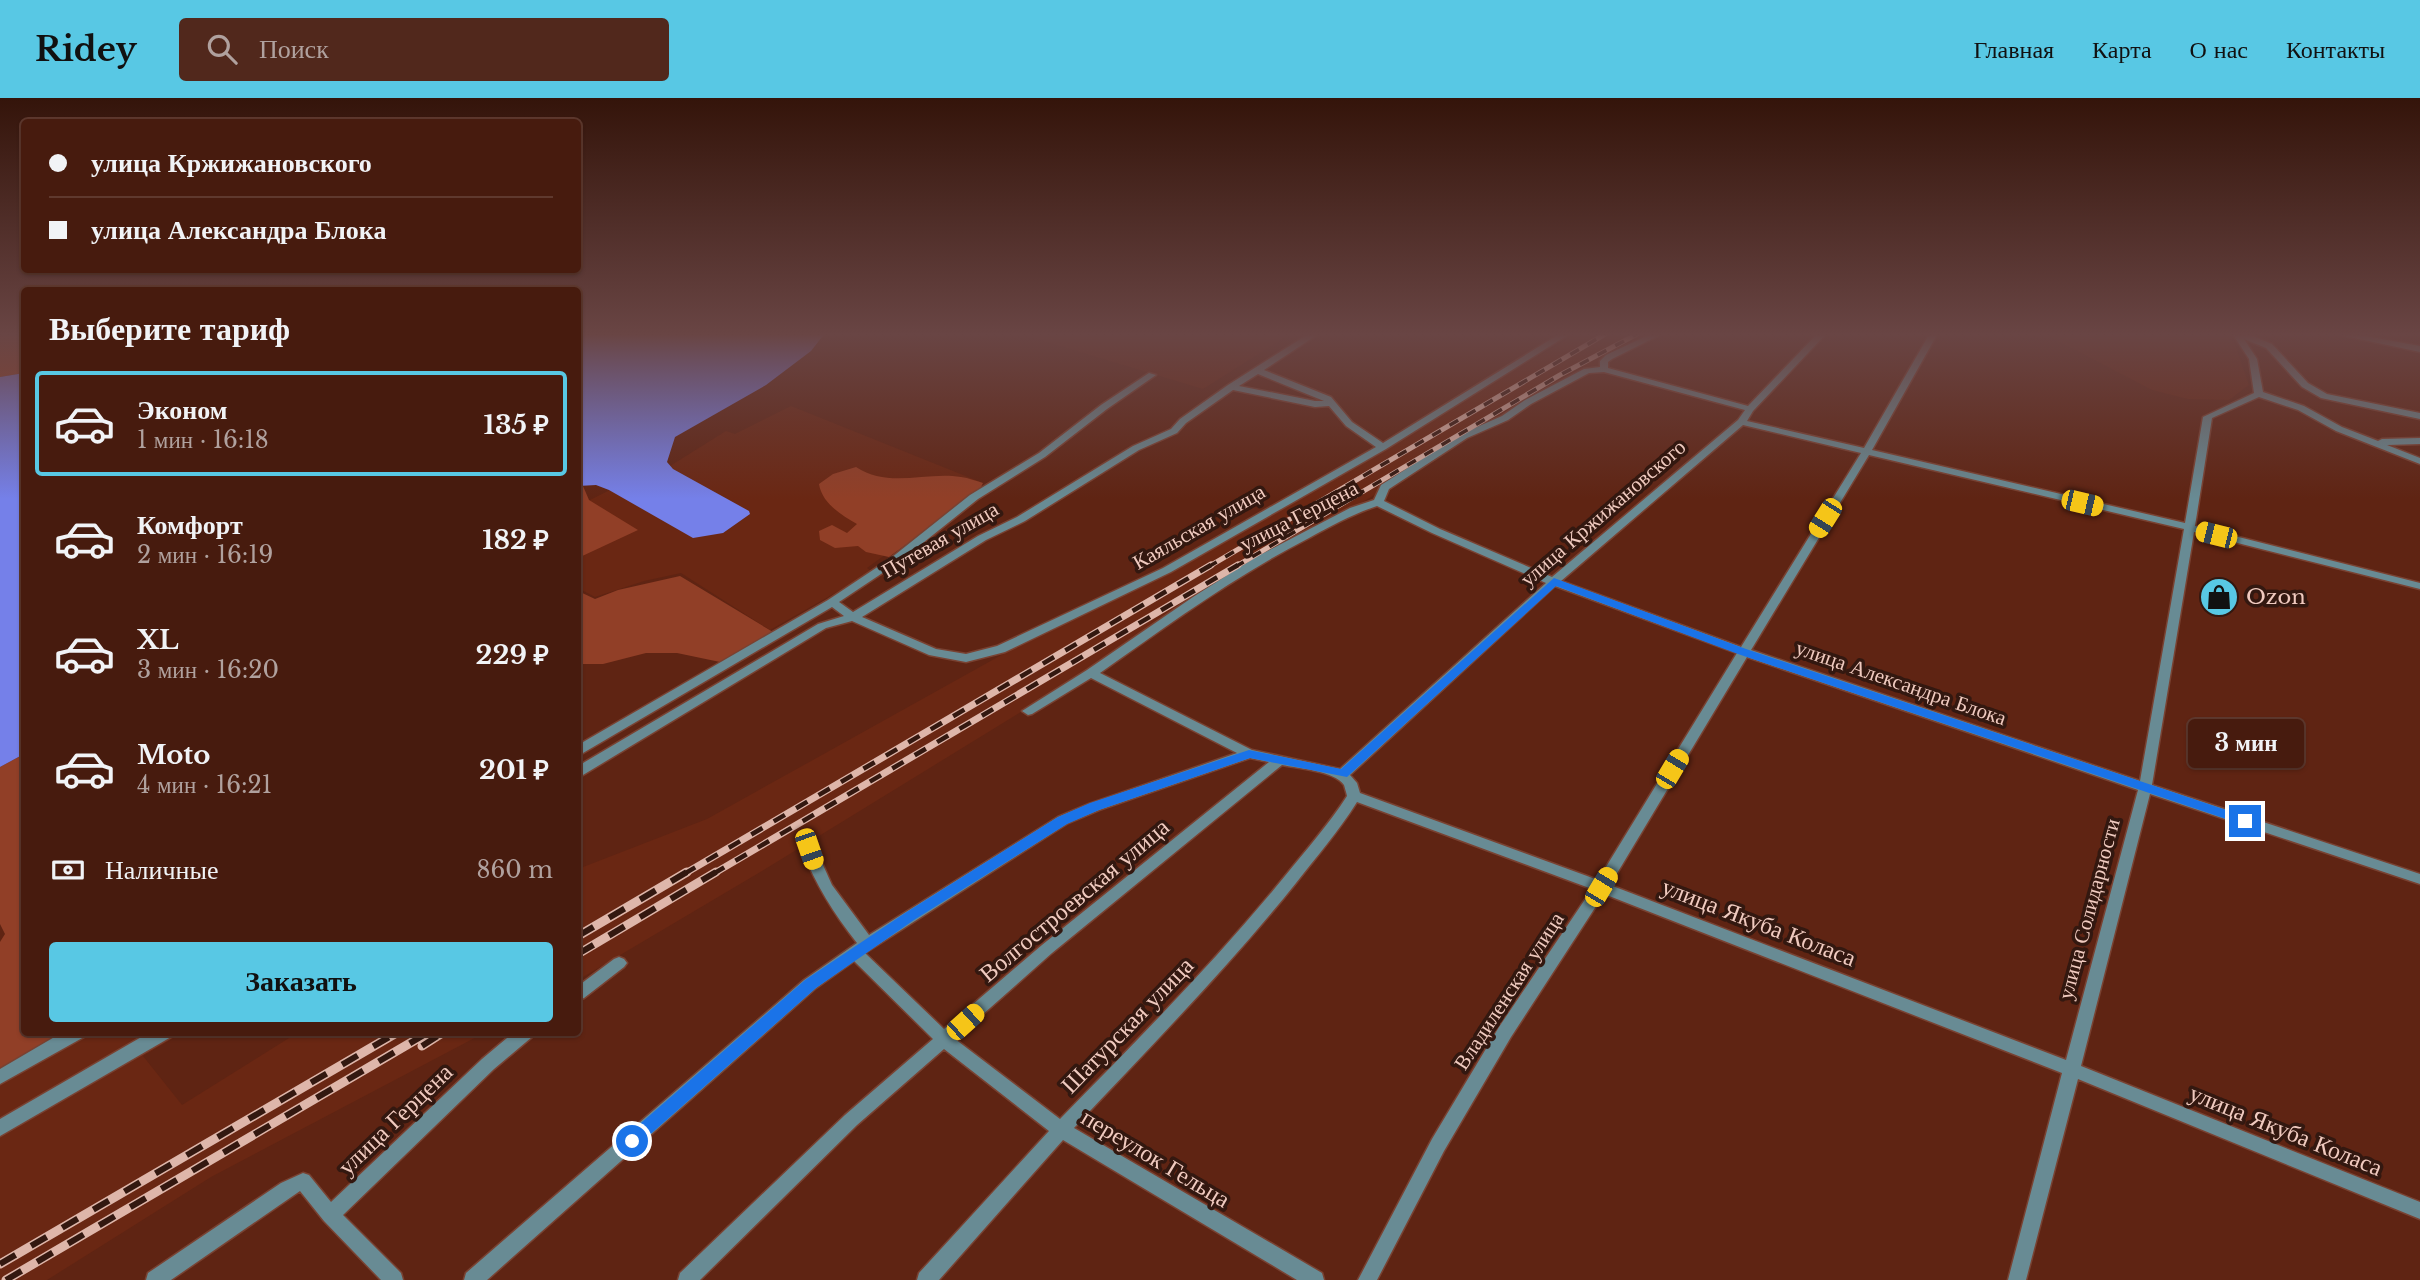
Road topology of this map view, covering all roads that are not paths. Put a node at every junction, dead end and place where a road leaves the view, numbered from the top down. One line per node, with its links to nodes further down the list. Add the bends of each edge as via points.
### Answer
1 (1132, 388): 26 (street, Путевая улица)
2 (1229, 388): 27 (street, Путевая улица, via 1174,431 1136,448)
3 (1237, 388): 13 (street)
4 (1303, 388): 13 (street)
5 (1478, 388): 19 (street, Каяльская улица)
6 (1554, 388): 22 (street, улица Герцена, via 1464,436 1385,487)
7 (1674, 388): 14 (street)
8 (1770, 388): 14 (street, улица Кржижановского)
9 (1902, 388): 20 (street, Владиленская улица)
10 (2258, 388): 12 (street)
11 (2310, 388): 15 (street, via 2324,396)
12 (2259, 394): 18 (street); 23 (street, улица Солидарности, via 2208,417)
13 (1331, 403): 19 (street, via 1349,424)
14 (1750, 409): 16 (street, улица Кржижановского)
15 (2420, 415)
16 (1741, 422): 20 (street); 24 (street, улица Кржижановского)
17 (2420, 441): 18 (street)
18 (2377, 443): 21 (street)
19 (1383, 447): 27 (street, Каяльская улица, via 1167,570 1001,649 966,658 933,652)
20 (1866, 452): 23 (street); 28 (street, Владиленская улица)
21 (2420, 461)
22 (1378, 502): 24 (street, улица Александра Блока, via 1434,532); 29 (street, улица Герцена, via 1260,559)
23 (2191, 528): 25 (street); 36 (street, улица Солидарности)
24 (1554, 582): 28 (street, улица Александра Блока); 35 (street, улица Кржижановского)
25 (2420, 586)
26 (832, 602): 27 (street, Каяльская улица); 31 (street, Путевая улица)
27 (853, 617): 34 (street, Путевая улица, via 822,626)
28 (1742, 652): 36 (street, улица Александра Блока); 40 (street, Владиленская улица)
29 (1091, 673): 30 (street, улица Герцена); 32 (street)
30 (1028, 711)
31 (581, 748)
32 (1249, 754): 33 (street); 41 (street, via 1063,820)
33 (1280, 760): 35 (street); 47 (street, Волгостроевская улица, via 1047,948)
34 (581, 770)
35 (1342, 775): 37 (street)
36 (2145, 788): 39 (street, улица Александра Блока); 48 (street, улица Солидарности)
37 (1354, 796): 40 (street, улица Якуба Коласа); 51 (street, Шатурская улица, via 1215,968)
38 (809, 849): 41 (street, переулок Гельца, via 818,876)
39 (2420, 879)
40 (1601, 887): 48 (street, улица Якуба Коласа); 60 (street, Владиленская улица, via 1505,1032 1438,1145)
41 (861, 948): 47 (street, переулок Гельца); 56 (street, via 810,984)
42 (619, 963): 43 (street)
43 (581, 992)
44 (71, 1036): 49 (street)
45 (158, 1036): 50 (street)
46 (521, 1036): 53 (street, улица Герцена)
47 (945, 1040): 51 (street, переулок Гельца); 57 (street, Волгостроевская улица, via 850,1120)
48 (2070, 1069): 52 (street, улица Якуба Коласа); 61 (street, улица Солидарности)
49 (0, 1077)
50 (0, 1128)
51 (1061, 1130): 58 (street, Шатурская улица); 59 (street, переулок Гельца)
52 (2420, 1211)
53 (330, 1215): 54 (street, via 303,1181); 55 (street)
54 (155, 1280)
55 (394, 1280)
56 (473, 1280)
57 (687, 1280)
58 (926, 1280)
59 (1315, 1280)
60 (1367, 1280)
61 (2017, 1280)

